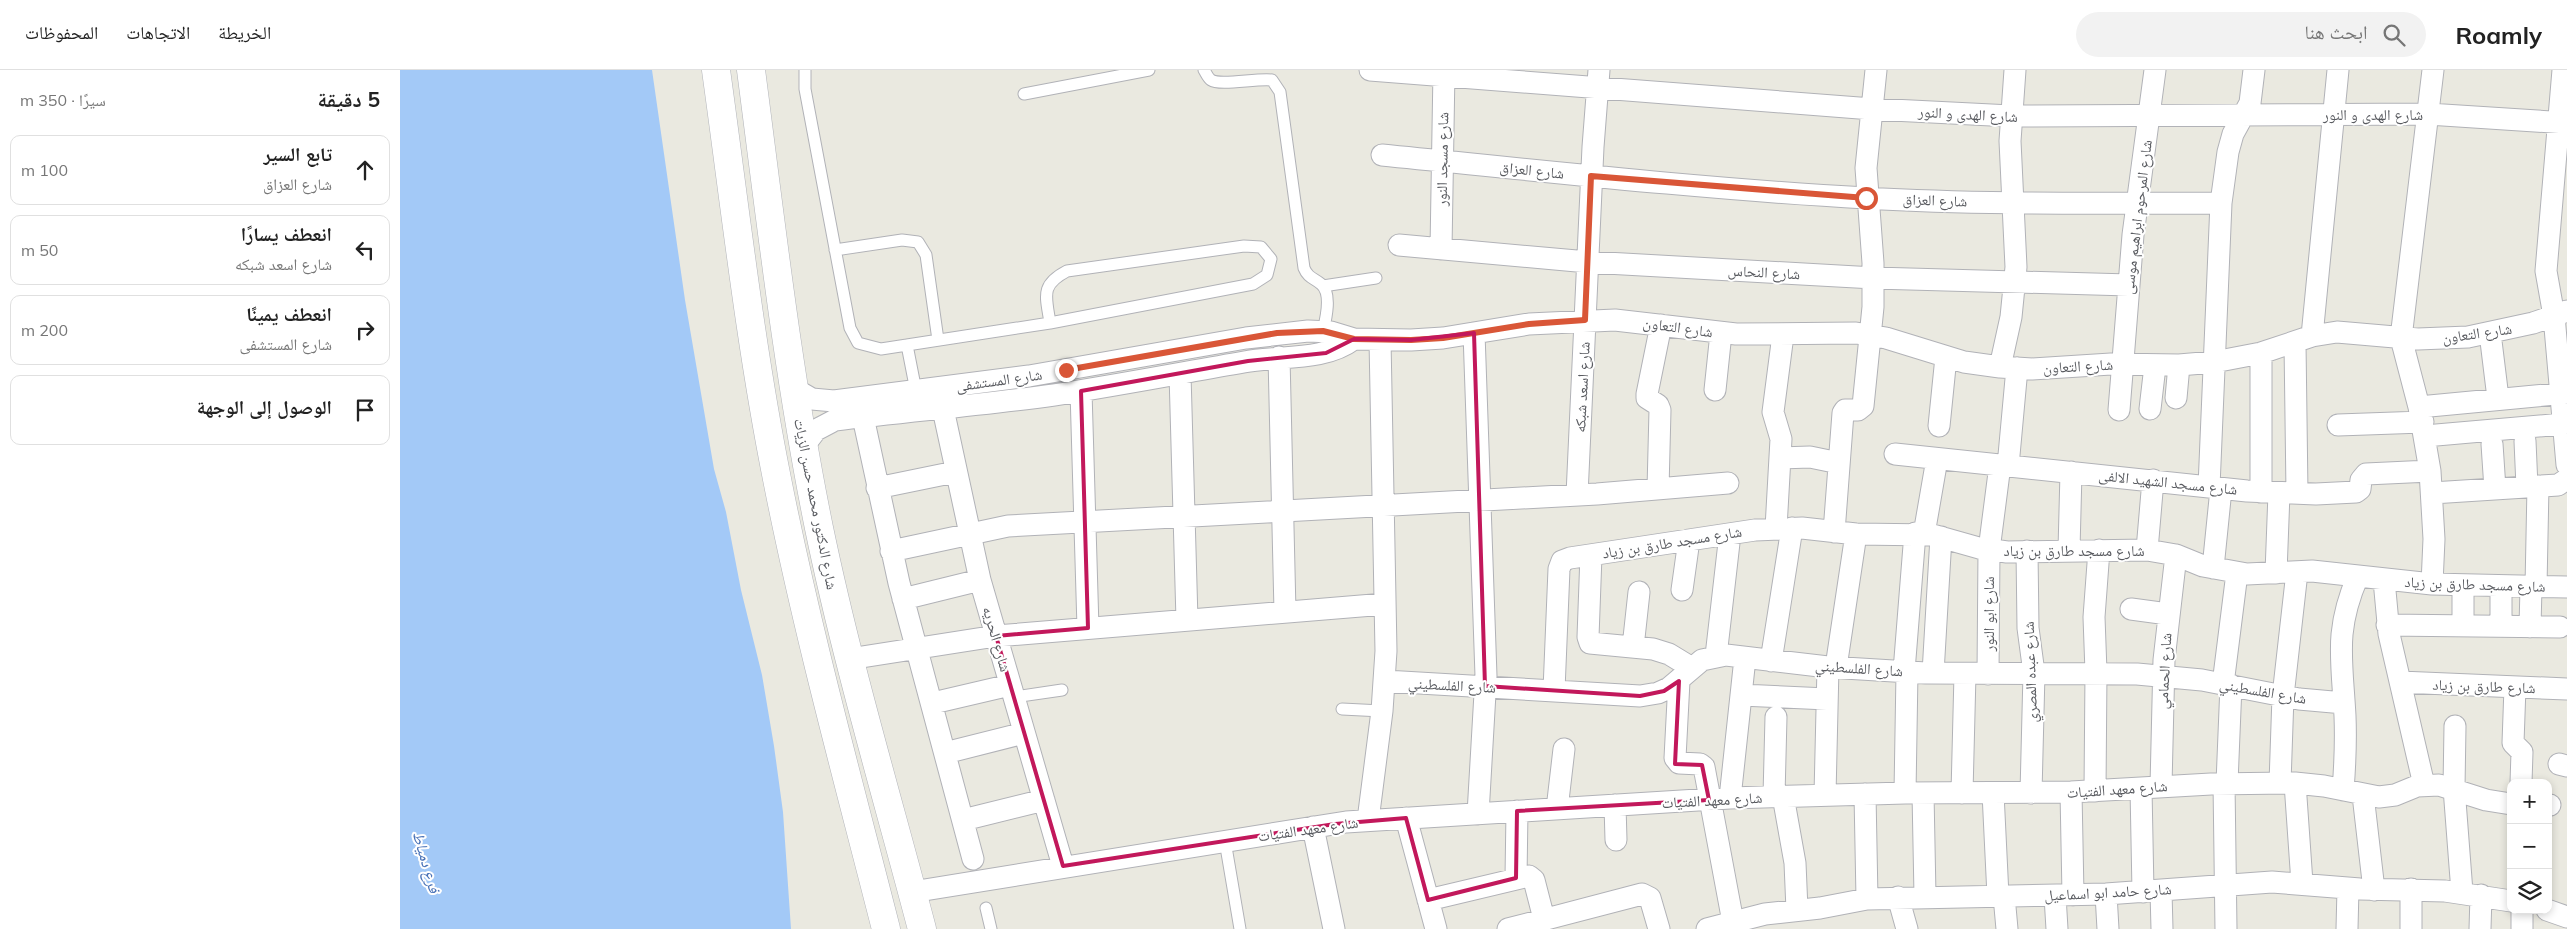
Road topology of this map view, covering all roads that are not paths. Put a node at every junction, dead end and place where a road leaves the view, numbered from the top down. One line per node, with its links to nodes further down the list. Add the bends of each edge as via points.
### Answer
1 (716, 70): 241 (street, شارع الدكتور محمد حسن الزيات, via 752,331 777,476 807,620)
2 (805, 70): 33 (lane, via 805,89)
3 (1149, 70): 16 (lane)
4 (1204, 70): 39 (lane, via 1211,80 1222,83 1258,78 1272,80 1280,92 1304,268 1309,277)
5 (1370, 70): 13 (street, شارع الهدى و النور)
6 (1876, 70): 17 (street)
7 (2015, 70): 21 (street, شارع ابو النور)
8 (2155, 70): 22 (street, شارع المرحوم ابراهيم موسى)
9 (2254, 70): 20 (street, via 2250,103)
10 (2338, 70): 18 (street)
11 (2433, 70): 19 (street)
12 (2563, 70): 23 (street)
13 (1444, 73): 15 (street, شارع الهدى و النور); 25 (street, شارع مسجد النور)
14 (753, 75): 65 (street, شارع الدكتور محمد حسن الزيات, via 779,301)
15 (1598, 79): 17 (street, شارع الهدى و النور); 26 (street, شارع اسعد شبكه)
16 (1024, 94)
17 (1872, 109): 21 (street, شارع الهدى و النور); 27 (street, via 1866,153)
18 (2334, 114): 19 (street, شارع الهدى و النور); 20 (street, شارع الهدى و النور); 52 (street)
19 (2428, 114): 23 (street, شارع الهدى و النور); 50 (street)
20 (2245, 115): 22 (street, شارع الهدى و النور); 30 (street, via 2229,146)
21 (2010, 116): 22 (street, شارع الهدى و النور); 28 (street, شارع ابو النور)
22 (2149, 116): 29 (street, شارع المرحوم ابراهيم موسى)
23 (2563, 123): 40 (street, via 2546,259 2546,282)
24 (1382, 155): 25 (street, شارع العزاق)
25 (1442, 161): 26 (street, شارع العزاق); 32 (street, شارع مسجد النور)
26 (1591, 176): 27 (street, شارع العزاق); 34 (street, شارع اسعد شبكه)
27 (1866, 198): 28 (street, شارع العزاق); 36 (street)
28 (2014, 202): 29 (street, شارع العزاق); 37 (street, شارع ابو النور)
29 (2138, 203): 30 (street, شارع العزاق); 38 (street, شارع المرحوم ابراهيم موسى)
30 (2221, 203): 59 (street)
31 (1399, 245): 32 (street, شارع النحاس)
32 (1441, 249): 34 (street, شارع النحاس)
33 (836, 250): 53 (lane, via 902,240 918,242 926,255); 55 (lane, via 850,328 858,342 881,349)
34 (1588, 262): 36 (street, شارع النحاس); 41 (street, شارع اسعد شبكه)
35 (1376, 278): 39 (lane)
36 (1874, 278): 37 (street, شارع النحاس); 49 (street)
37 (2015, 283): 38 (street, شارع النحاس); 63 (street, شارع ابو النور, via 2008,334)
38 (2129, 284): 60 (street, شارع المرحوم ابراهيم موسى)
39 (1323, 286): 44 (lane, via 1327,307)
40 (2560, 313): 47 (street, شارع التعاون); 68 (street)
41 (1585, 320): 43 (street, شارع التعاون); 45 (street, شارع المستشفى, via 1529,324); 102 (street, شارع اسعد شبكه)
42 (1050, 322): 42 (lane, via 1253,284 1267,275 1271,260 1261,247 1244,246 1067,271 1053,279 1046,293); 53 (lane)
43 (1661, 325): 46 (street, شارع التعاون); 99 (street, via 1647,394 1660,410)
44 (1323, 331): 51 (street, شارع المستشفى); 71 (street, شارع المستشفى, via 1261,335)
45 (1474, 333): 54 (street, شارع المستشفى, via 1435,339); 103 (street)
46 (1721, 333): 48 (street, شارع التعاون); 67 (street)
47 (2490, 333): 50 (street, شارع التعاون, via 2443,339); 70 (street)
48 (1783, 335): 49 (street, شارع التعاون, via 1842,332); 84 (street, via 1773,412 1781,439)
49 (1871, 335): 58 (street, شارع التعاون); 86 (street, via 1863,406 1843,413)
50 (2401, 338): 52 (street, شارع التعاون, via 2349,332); 76 (street)
51 (1354, 339): 54 (street, شارع المستشفى); 57 (street, شارع المستشفى, via 1326,353)
52 (2303, 339): 56 (street, شارع التعاون); 100 (street)
53 (938, 340): 55 (lane)
54 (1380, 340): 104 (street)
55 (907, 345): 71 (lane)
56 (2262, 353): 59 (street, شارع التعاون); 100 (street)
57 (1279, 357): 64 (street, شارع المستشفى); 105 (street)
58 (1946, 357): 63 (street, شارع التعاون); 79 (street)
59 (2214, 362): 61 (street, شارع التعاون); 97 (street)
60 (2123, 364): 62 (street, شارع التعاون); 63 (street, شارع التعاون); 74 (street, شارع المرحوم ابراهيم موسى)
61 (2179, 365): 62 (street, شارع التعاون); 69 (street)
62 (2155, 366): 73 (street)
63 (2008, 368): 88 (street, شارع ابو النور)
64 (1180, 374): 66 (street, شارع المستشفى); 106 (street)
65 (793, 388): 71 (street, شارع المستشفى, via 806,396 827,401); 82 (street, شارع الدكتور محمد حسن الزيات)
66 (1081, 390): 72 (street, شارع المستشفى); 107 (street)
67 (1715, 390)
68 (2564, 393): 70 (street); 77 (street)
69 (2176, 398)
70 (2498, 398): 76 (street)
71 (918, 401): 72 (street, شارع المستشفى); 75 (street, شارع المستشفى)
72 (943, 409): 90 (street, شارع الحريه)
73 (2150, 409)
74 (2119, 410)
75 (863, 417): 82 (street, شارع المستشفى, via 828,422 811,435); 96 (street)
76 (2422, 422): 77 (street); 78 (street); 89 (street)
77 (2564, 424): 87 (street)
78 (2338, 425)
79 (1939, 426)
80 (2525, 441): 95 (street)
81 (2492, 444): 98 (street)
82 (803, 447): 154 (street, شارع الدكتور محمد حسن الزيات)
83 (1895, 454): 85 (street, شارع مسجد الشهيد الالفى)
84 (1780, 458): 86 (street, via 1810,457); 108 (street)
85 (1937, 458): 88 (street, شارع مسجد الشهيد الالفى); 113 (street)
86 (1839, 463): 109 (street)
87 (2567, 465)
88 (2004, 466): 91 (street, شارع مسجد الشهيد الالفى); 115 (street, شارع ابو النور)
89 (2430, 471): 100 (street, شارع مسجد الشهيد الالفى, via 2366,474 2356,492); 101 (street)
90 (955, 472): 96 (street); 110 (street, شارع الحريه)
91 (2071, 472): 93 (street, شارع مسجد الشهيد الالفى); 116 (street)
92 (2567, 479): 95 (street, via 2561,484)
93 (2153, 480): 97 (street, شارع مسجد الشهيد الالفى); 118 (street)
94 (1728, 483): 99 (street)
95 (2532, 487): 98 (street); 133 (street)
96 (877, 488): 119 (street)
97 (2215, 488): 100 (street, شارع مسجد الشهيد الالفى); 123 (street)
98 (2494, 489): 101 (street)
99 (1658, 490): 102 (street)
100 (2279, 493): 126 (street)
101 (2432, 493): 130 (street)
102 (1577, 495): 103 (street)
103 (1480, 500): 104 (street); 168 (street)
104 (1383, 506): 105 (street); 138 (street)
105 (1283, 511): 106 (street); 140 (street)
106 (1184, 516): 107 (street); 142 (street)
107 (1085, 522): 110 (street, via 1001,527); 148 (street)
108 (1784, 528): 109 (street, شارع مسجد طارق بن زياد); 111 (street, شارع مسجد طارق بن زياد); 155 (street)
109 (1834, 532): 112 (street, شارع مسجد طارق بن زياد)
110 (969, 533): 119 (street); 128 (street, شارع الحريه)
111 (1730, 534): 114 (street, شارع مسجد طارق بن زياد); 152 (street)
112 (1856, 534): 113 (street, شارع مسجد طارق بن زياد); 156 (street)
113 (1927, 535): 115 (street, شارع مسجد طارق بن زياد); 157 (street); 159 (street)
114 (1689, 540): 121 (street, شارع مسجد طارق بن زياد); 135 (street)
115 (1989, 550): 120 (street, شارع مسجد طارق بن زياد); 163 (street, شارع ابو النور)
116 (2069, 550): 117 (street, شارع مسجد طارق بن زياد); 120 (street, شارع مسجد طارق بن زياد)
117 (2099, 550): 118 (street, شارع مسجد طارق بن زياد); 158 (street, via 2094,617)
118 (2147, 550): 122 (street, شارع مسجد طارق بن زياد)
119 (891, 551): 137 (street)
120 (2027, 551): 160 (street, شارع عبده المصري, via 2028,628)
121 (1591, 554): 151 (street, via 1588,640 1593,645); 171 (street, شارع مسجد طارق بن زياد, via 1566,559 1560,565)
122 (2176, 556): 123 (street, شارع مسجد طارق بن زياد); 141 (street, شارع الحمامي)
123 (2213, 568): 125 (street, شارع مسجد طارق بن زياد)
124 (2297, 572): 126 (street, شارع مسجد طارق بن زياد); 127 (street, شارع مسجد طارق بن زياد); 175 (street)
125 (2237, 573): 126 (street, شارع مسجد طارق بن زياد); 167 (street)
126 (2276, 573)
127 (2358, 576): 129 (street, شارع مسجد طارق بن زياد); 178 (street, via 2347,604 2341,634)
128 (980, 580): 137 (street); 149 (street, شارع الحريه)
129 (2384, 580): 130 (street, شارع مسجد طارق بن زياد); 143 (street)
130 (2432, 584): 131 (street, شارع مسجد طارق بن زياد)
131 (2464, 586): 132 (street, شارع مسجد طارق بن زياد); 144 (street)
132 (2501, 587): 133 (street, شارع مسجد طارق بن زياد); 145 (street)
133 (2534, 587): 134 (street, شارع مسجد طارق بن زياد); 146 (street)
134 (2567, 587)
135 (1682, 590)
136 (1639, 592): 151 (street)
137 (903, 599): 150 (street)
138 (1385, 604): 140 (street); 165 (street)
139 (2131, 609): 141 (street)
140 (1285, 612): 142 (street)
141 (2168, 614): 164 (street, شارع الحمامي)
142 (1187, 620): 148 (street)
143 (2387, 625): 144 (street); 166 (street)
144 (2463, 626): 145 (street)
145 (2501, 626): 146 (street)
146 (2530, 627): 147 (street)
147 (2560, 627)
148 (1088, 628): 149 (street)
149 (996, 636): 150 (street); 173 (street, شارع الحريه)
150 (917, 647): 154 (street); 177 (street)
151 (1633, 647): 161 (street, via 1661,652)
152 (1716, 656): 153 (street, شارع الفلسطيني); 161 (street, شارع الفلسطيني, via 1702,660)
153 (1745, 658): 155 (street, شارع الفلسطيني); 174 (street)
154 (849, 659): 224 (street, شارع الدكتور محمد حسن الزيات)
155 (1771, 661): 156 (street, شارع الفلسطيني)
156 (1832, 667): 157 (street, شارع الفلسطيني); 176 (street)
157 (1906, 672): 159 (street, شارع الفلسطيني); 194 (street)
158 (2096, 672): 160 (street, شارع الفلسطيني); 164 (street, شارع الفلسطيني); 192 (street)
159 (1933, 673): 162 (street, شارع الفلسطيني)
160 (2034, 673): 163 (street, شارع الفلسطيني); 197 (street, شارع عبده المصري)
161 (1685, 674): 171 (street, شارع الفلسطيني, via 1664,691 1640,696); 202 (street, via 1675,758 1679,763 1702,765)
162 (1965, 674): 163 (street, شارع الفلسطيني); 195 (street)
163 (1988, 674)
164 (2163, 676): 167 (street, شارع الفلسطيني); 190 (street, شارع الحمامي)
165 (1385, 682): 168 (street, شارع الفلسطيني); 180 (street)
166 (2400, 682): 169 (street, شارع طارق بن زياد); 189 (street)
167 (2227, 684): 175 (street, شارع الفلسطيني); 187 (street)
168 (1485, 686): 171 (street, شارع الفلسطيني); 208 (street)
169 (2515, 687): 172 (street, شارع طارق بن زياد); 186 (street, via 2513,743 2522,752)
170 (1062, 690): 173 (lane)
171 (1554, 690)
172 (2567, 690)
173 (1012, 691): 177 (street); 183 (street, شارع الحريه)
174 (1741, 695): 176 (street); 202 (street)
175 (2283, 696): 178 (street, شارع الفلسطيني); 188 (street)
176 (1828, 698): 199 (street)
177 (933, 703): 185 (street)
178 (2344, 703): 198 (street, via 2345,753)
179 (1342, 709): 180 (lane)
180 (1382, 711): 211 (street)
181 (1776, 716): 201 (street)
182 (2455, 726): 191 (street)
183 (1024, 733): 185 (street); 203 (street, شارع الحريه)
184 (1564, 749): 206 (street)
185 (945, 753): 210 (street)
186 (2522, 779)
187 (2225, 783): 188 (street, شارع معهد الفتيات); 190 (street, شارع معهد الفتيات); 219 (street)
188 (2288, 783): 198 (street, شارع معهد الفتيات); 218 (street)
189 (2424, 785): 191 (street, شارع معهد الفتيات); 198 (street, شارع معهد الفتيات, via 2387,796)
190 (2151, 787): 192 (street, شارع معهد الفتيات); 223 (street, شارع الحمامي)
191 (2454, 788): 204 (street, شارع معهد الفتيات, via 2486,800); 226 (street)
192 (2095, 791): 193 (street, شارع معهد الفتيات)
193 (2071, 792): 197 (street, شارع معهد الفتيات); 229 (street)
194 (1914, 793): 195 (street, شارع معهد الفتيات); 200 (street, شارع معهد الفتيات); 227 (street)
195 (1962, 793): 196 (street, شارع معهد الفتيات)
196 (1993, 793): 197 (street, شارع معهد الفتيات); 228 (street)
197 (2031, 793)
198 (2353, 793): 222 (street)
199 (1825, 794): 200 (street, شارع معهد الفتيات); 201 (street, شارع معهد الفتيات)
200 (1865, 794): 231 (street)
201 (1779, 796): 202 (street, شارع معهد الفتيات); 237 (street, via 1795,863)
202 (1720, 799): 205 (street, شارع معهد الفتيات); 240 (street)
203 (1044, 800): 210 (street); 216 (street, شارع الحريه)
204 (2507, 803)
205 (1615, 806): 206 (street, شارع معهد الفتيات); 213 (street)
206 (1556, 809): 207 (street, شارع معهد الفتيات)
207 (1517, 811): 208 (street, شارع معهد الفتيات); 217 (street)
208 (1478, 814): 209 (street, شارع معهد الفتيات)
209 (1406, 818): 211 (street, شارع معهد الفتيات); 232 (street)
210 (963, 820): 215 (street)
211 (1368, 820): 212 (street, شارع معهد الفتيات)
212 (1313, 827): 214 (street, شارع معهد الفتيات); 245 (street)
213 (1616, 840)
214 (1225, 841): 216 (street, شارع معهد الفتيات); 244 (lane)
215 (973, 859)
216 (1063, 866): 224 (street, شارع معهد الفتيات)
217 (1516, 878): 232 (street); 239 (street, via 1527,875 1534,880)
218 (2302, 883): 219 (street, شارع حامد ابو اسماعيل); 220 (street, شارع حامد ابو اسماعيل)
219 (2225, 884): 223 (street, شارع حامد ابو اسماعيل); 255 (street)
220 (2348, 888): 222 (street, شارع حامد ابو اسماعيل); 256 (street)
221 (2412, 889): 222 (street, شارع حامد ابو اسماعيل); 226 (street, شارع حامد ابو اسماعيل); 257 (street)
222 (2374, 890)
223 (2152, 891): 225 (street, شارع حامد ابو اسماعيل); 254 (street, شارع الحمامي)
224 (912, 892): 242 (street, شارع الدكتور محمد حسن الزيات)
225 (2106, 894): 229 (street, شارع حامد ابو اسماعيل); 253 (street)
226 (2471, 894): 233 (street, شارع حامد ابو اسماعيل); 258 (street)
227 (1925, 896): 228 (street, شارع حامد ابو اسماعيل); 230 (street, شارع حامد ابو اسماعيل)
228 (2001, 896): 229 (street, شارع حامد ابو اسماعيل); 251 (street)
229 (2064, 896): 252 (street)
230 (1898, 897): 231 (street, شارع حامد ابو اسماعيل); 250 (street)
231 (1867, 899): 237 (street, شارع حامد ابو اسماعيل)
232 (1428, 900): 246 (street)
233 (2507, 900)
234 (986, 908): 243 (lane)
235 (2552, 911): 238 (street)
236 (2522, 914): 259 (street)
237 (1802, 916): 240 (street, شارع حامد ابو اسماعيل, via 1765,914)
238 (2567, 917)
239 (1548, 922): 247 (street); 248 (street, via 1642,894 1650,898)
240 (1733, 922): 249 (street, شارع حامد ابو اسماعيل)
241 (886, 929)
242 (922, 929)
243 (991, 929)
244 (1240, 929)
245 (1334, 929)
246 (1436, 929)
247 (1508, 929)
248 (1659, 929)
249 (1707, 929)
250 (1907, 929)
251 (2007, 929)
252 (2057, 929)
253 (2108, 929)
254 (2162, 929)
255 (2226, 929)
256 (2347, 929)
257 (2411, 929)
258 (2480, 929)
259 (2522, 929)

